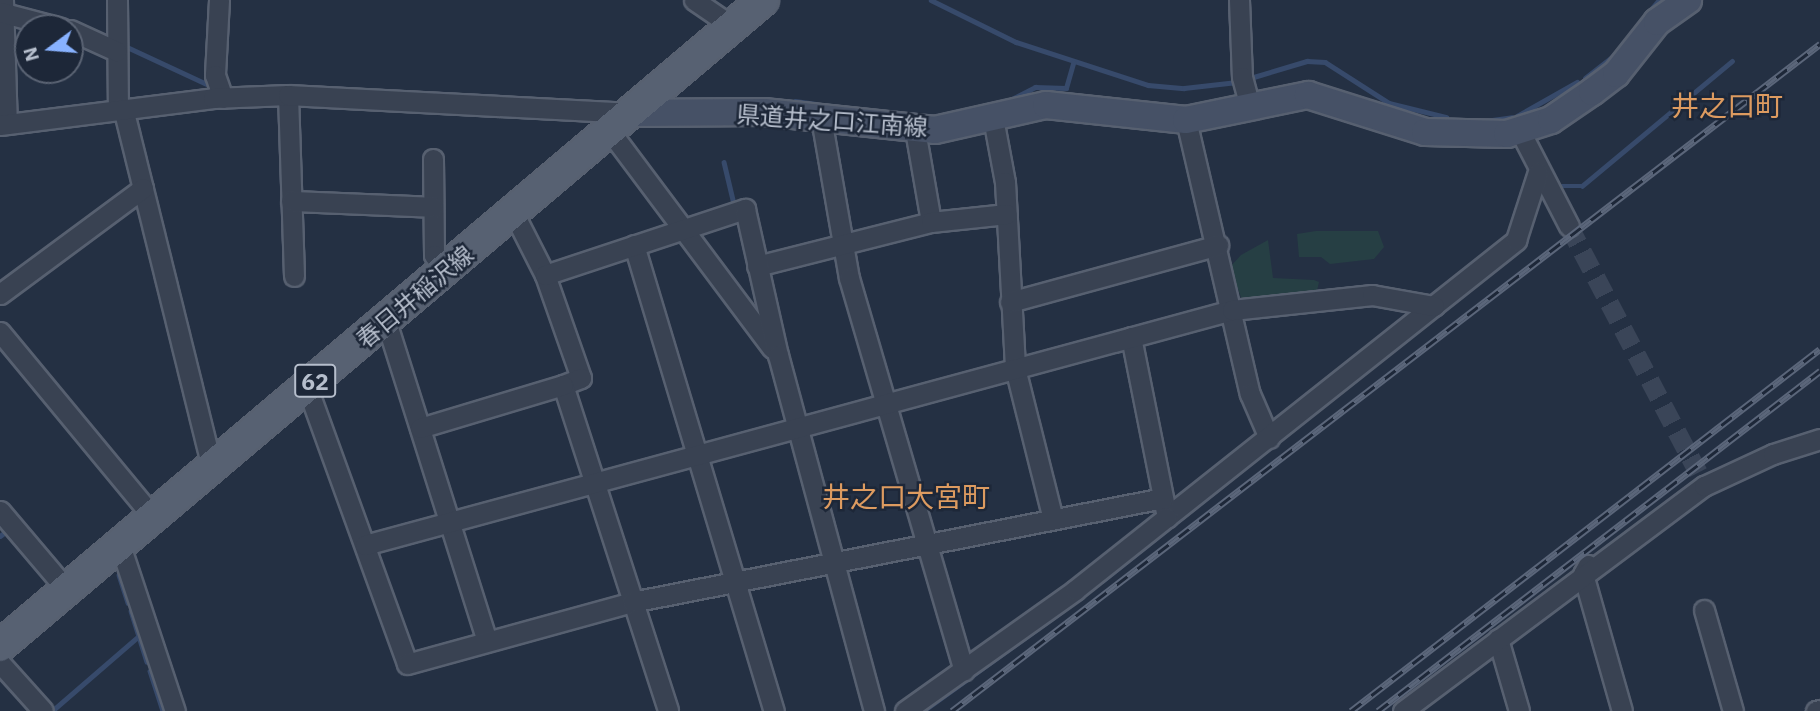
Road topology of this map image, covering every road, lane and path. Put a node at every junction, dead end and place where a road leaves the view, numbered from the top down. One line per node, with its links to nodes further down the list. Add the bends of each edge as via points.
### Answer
1 (117, 0): 10 (street)
2 (219, 0): 12 (street, via 215,75)
3 (694, 0): 8 (street)
4 (763, 0): 8 (main road, 春日井稲沢線 / 62)
5 (1239, 0): 13 (street, via 1242,77)
6 (1688, 0): 21 (main road, 県道井之口江南線, via 1657,22 1616,74 1551,120)
7 (2, 9): 19 (street)
8 (732, 26): 18 (main road, 春日井稲沢線 / 62)
9 (84, 36): 10 (street)
10 (116, 51): 14 (street)
11 (288, 95): 12 (street); 18 (street); 25 (street)
12 (223, 98): 14 (street)
13 (1250, 106): 17 (main road, 県道井之口江南線); 21 (main road, 県道井之口江南線, via 1308,95 1426,132)
14 (120, 108): 19 (street); 24 (street)
15 (821, 118): 18 (main road, 県道井之口江南線, via 764,112); 20 (main road, 県道井之口江南線); 32 (street)
16 (993, 118): 17 (main road, 県道井之口江南線, via 1065,105); 20 (main road, 県道井之口江南線, via 956,128); 28 (street)
17 (1186, 120): 34 (street)
18 (619, 122): 27 (main road, 春日井稲沢線 / 62); 31 (street)
19 (4, 124)
20 (915, 130): 29 (street)
21 (1520, 131): 23 (street)
22 (433, 159): 26 (street)
23 (1538, 172): 30 (street); 41 (street, via 1516,240)
24 (143, 188): 39 (street); 57 (street)
25 (291, 201): 26 (street); 38 (street)
26 (433, 207): 36 (street, via 433,255)
27 (514, 214): 36 (main road, 春日井稲沢線 / 62); 37 (street)
28 (1007, 214): 29 (street); 40 (street)
29 (931, 222): 32 (street)
30 (1569, 226)
31 (683, 228): 33 (street); 35 (street, via 744,209); 46 (street)
32 (843, 244): 35 (street); 50 (street)
33 (634, 245): 37 (street); 56 (street)
34 (1218, 245): 40 (street); 42 (street)
35 (757, 266): 46 (street)
36 (446, 271): 43 (main road, 春日井稲沢線 / 62)
37 (545, 275): 48 (street, via 581,378)
38 (294, 276)
39 (0, 294)
40 (1010, 302): 47 (street)
41 (1434, 306): 42 (street, via 1372,295); 54 (street)
42 (1232, 310): 45 (street); 54 (street, via 1250,394)
43 (386, 321): 49 (main road, 春日井稲沢線 / 62); 52 (street)
44 (0, 332): 61 (street)
45 (1131, 337): 47 (street); 59 (street)
46 (778, 355): 51 (street)
47 (1015, 368): 50 (street); 62 (street)
48 (562, 385): 52 (street); 58 (street)
49 (307, 387): 57 (main road, 春日井稲沢線 / 62); 66 (street)
50 (886, 403): 51 (street); 64 (street)
51 (797, 427): 56 (street); 67 (street)
52 (420, 428): 63 (street)
53 (1820, 433): 68 (street, via 1769,446 1699,474 1592,558)
54 (1269, 439): 59 (street)
55 (1820, 439): 68 (street, via 1746,465 1704,486)
56 (696, 454): 58 (street); 69 (street)
57 (212, 467): 61 (main road, 春日井稲沢線 / 62)
58 (594, 482): 63 (street); 71 (street)
59 (1165, 508): 62 (street); 77 (street)
60 (0, 511): 70 (street)
61 (153, 517): 65 (main road, 春日井稲沢線 / 62)
62 (1053, 519): 64 (street)
63 (449, 522): 66 (street); 74 (street)
64 (927, 544): 67 (street); 77 (street)
65 (120, 545): 70 (main road, 春日井稲沢線 / 62); 79 (street)
66 (365, 545): 74 (street, via 407,664)
67 (834, 562): 69 (street); 82 (street)
68 (1583, 574): 73 (street); 86 (street)
69 (735, 581): 71 (street); 81 (street)
70 (67, 590): 75 (main road, 春日井稲沢線 / 62)
71 (632, 602): 74 (street); 80 (street)
72 (1704, 610): 87 (street)
73 (1498, 639): 84 (street); 85 (street)
74 (487, 641)
75 (0, 646)
76 (0, 663): 78 (street)
77 (964, 670): 83 (street)
78 (43, 711)
79 (175, 711)
80 (668, 711)
81 (774, 711)
82 (874, 711)
83 (905, 711)
84 (1404, 711)
85 (1520, 711)
86 (1622, 711)
87 (1733, 711)

